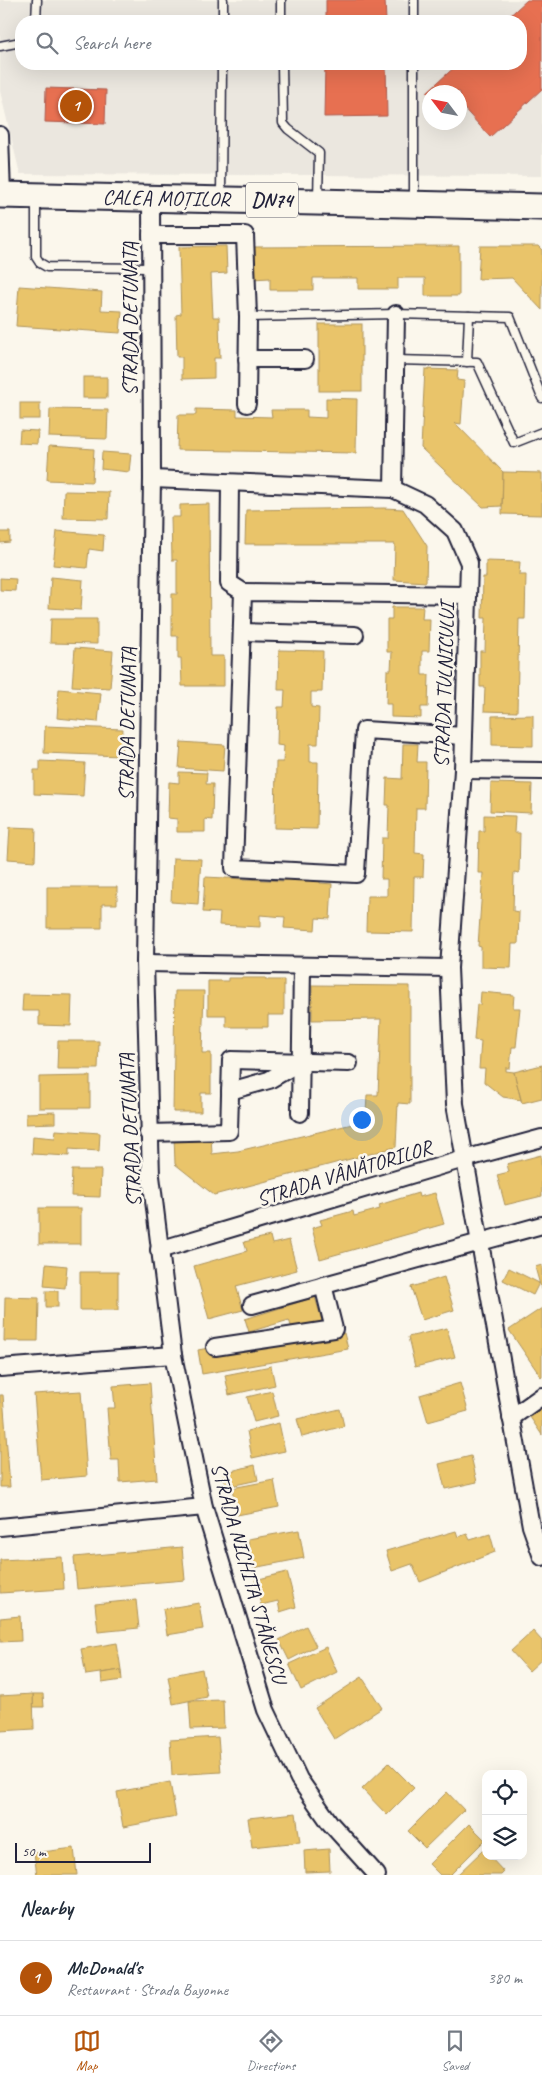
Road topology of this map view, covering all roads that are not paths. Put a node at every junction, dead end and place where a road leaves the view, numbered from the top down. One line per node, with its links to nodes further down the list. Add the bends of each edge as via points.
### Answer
1 (37, 0): 5 (lane)
2 (223, 0): 6 (lane)
3 (281, 0): 7 (lane)
4 (414, 0): 8 (lane)
5 (36, 15)
6 (223, 15)
7 (281, 15)
8 (414, 15)
9 (15, 43): 10 (lane)
10 (0, 46)
11 (222, 70): 18 (lane)
12 (282, 70): 19 (lane, via 284,123 319,152)
13 (414, 70): 20 (lane)
14 (0, 135): 15 (street)
15 (1, 195): 16 (main road, CALEA MOȚILOR / DN74)
16 (36, 196): 17 (main road, CALEA MOȚILOR / DN74); 23 (lane, via 36,257 40,263 47,267)
17 (150, 197): 18 (main road, CALEA MOȚILOR / DN74); 22 (street, STRADA DETUNATA)
18 (221, 199): 19 (main road, CALEA MOȚILOR / DN74)
19 (318, 200): 20 (main road, CALEA MOȚILOR / DN74)
20 (414, 203): 21 (main road, CALEA MOȚILOR / DN74)
21 (542, 207)
22 (151, 235): 23 (street, STRADA DETUNATA); 26 (street, via 245,235)
23 (151, 268): 34 (street, STRADA DETUNATA)
24 (396, 314): 25 (lane); 26 (lane); 29 (street)
25 (469, 316): 30 (lane); 31 (lane, via 510,316)
26 (248, 318): 27 (street)
27 (247, 359): 28 (street); 32 (street)
28 (305, 360)
29 (396, 360): 30 (lane); 36 (street)
30 (467, 362): 33 (lane, via 478,362 514,443)
31 (542, 398)
32 (247, 404)
33 (542, 432)
34 (152, 479): 35 (street, STRADA TULNICULUI); 44 (street, STRADA DETUNATA)
35 (230, 483): 36 (street, STRADA TULNICULUI); 37 (street, via 229,583)
36 (393, 489): 38 (street, STRADA TULNICULUI, via 425,504 454,532 469,563)
37 (243, 592): 38 (street); 39 (street)
38 (468, 596): 41 (street, STRADA TULNICULUI)
39 (242, 632): 40 (street); 41 (street, via 234,868 356,874 364,730)
40 (355, 635)
41 (464, 736): 42 (street, STRADA TULNICULUI)
42 (463, 770): 43 (street); 46 (street, STRADA TULNICULUI)
43 (542, 771)
44 (145, 963): 45 (street); 51 (street, STRADA DETUNATA)
45 (302, 966): 46 (street); 47 (street)
46 (449, 968): 53 (street, STRADA TULNICULUI, via 455,1104)
47 (300, 1062): 48 (street); 49 (street, via 269,1080); 49 (street, via 231,1060); 50 (street)
48 (349, 1064)
49 (230, 1090): 51 (street, via 229,1131)
50 (300, 1113)
51 (148, 1133): 56 (street, STRADA DETUNATA)
52 (542, 1138): 53 (street, STRADA VÂNĂTORILOR)
53 (464, 1159): 55 (street, STRADA TULNICULUI); 56 (street, STRADA VÂNĂTORILOR)
54 (542, 1225): 55 (street)
55 (479, 1243): 57 (street); 63 (street, STRADA TULNICULUI)
56 (159, 1250): 60 (street, STRADA NICHITA STĂNESCU)
57 (324, 1285): 58 (street); 59 (street, via 334,1329)
58 (252, 1305)
59 (215, 1347)
60 (173, 1354): 61 (street); 65 (street, STRADA NICHITA STĂNESCU)
61 (0, 1368)
62 (542, 1396): 63 (street)
63 (511, 1418): 66 (street, STRADA TULNICULUI)
64 (542, 1500): 66 (street)
65 (204, 1507): 67 (street); 69 (street, STRADA NICHITA STĂNESCU, via 266,1710 299,1779 330,1823)
66 (528, 1508): 68 (street, STRADA TULNICULUI)
67 (0, 1527)
68 (542, 1557)
69 (377, 1875)

